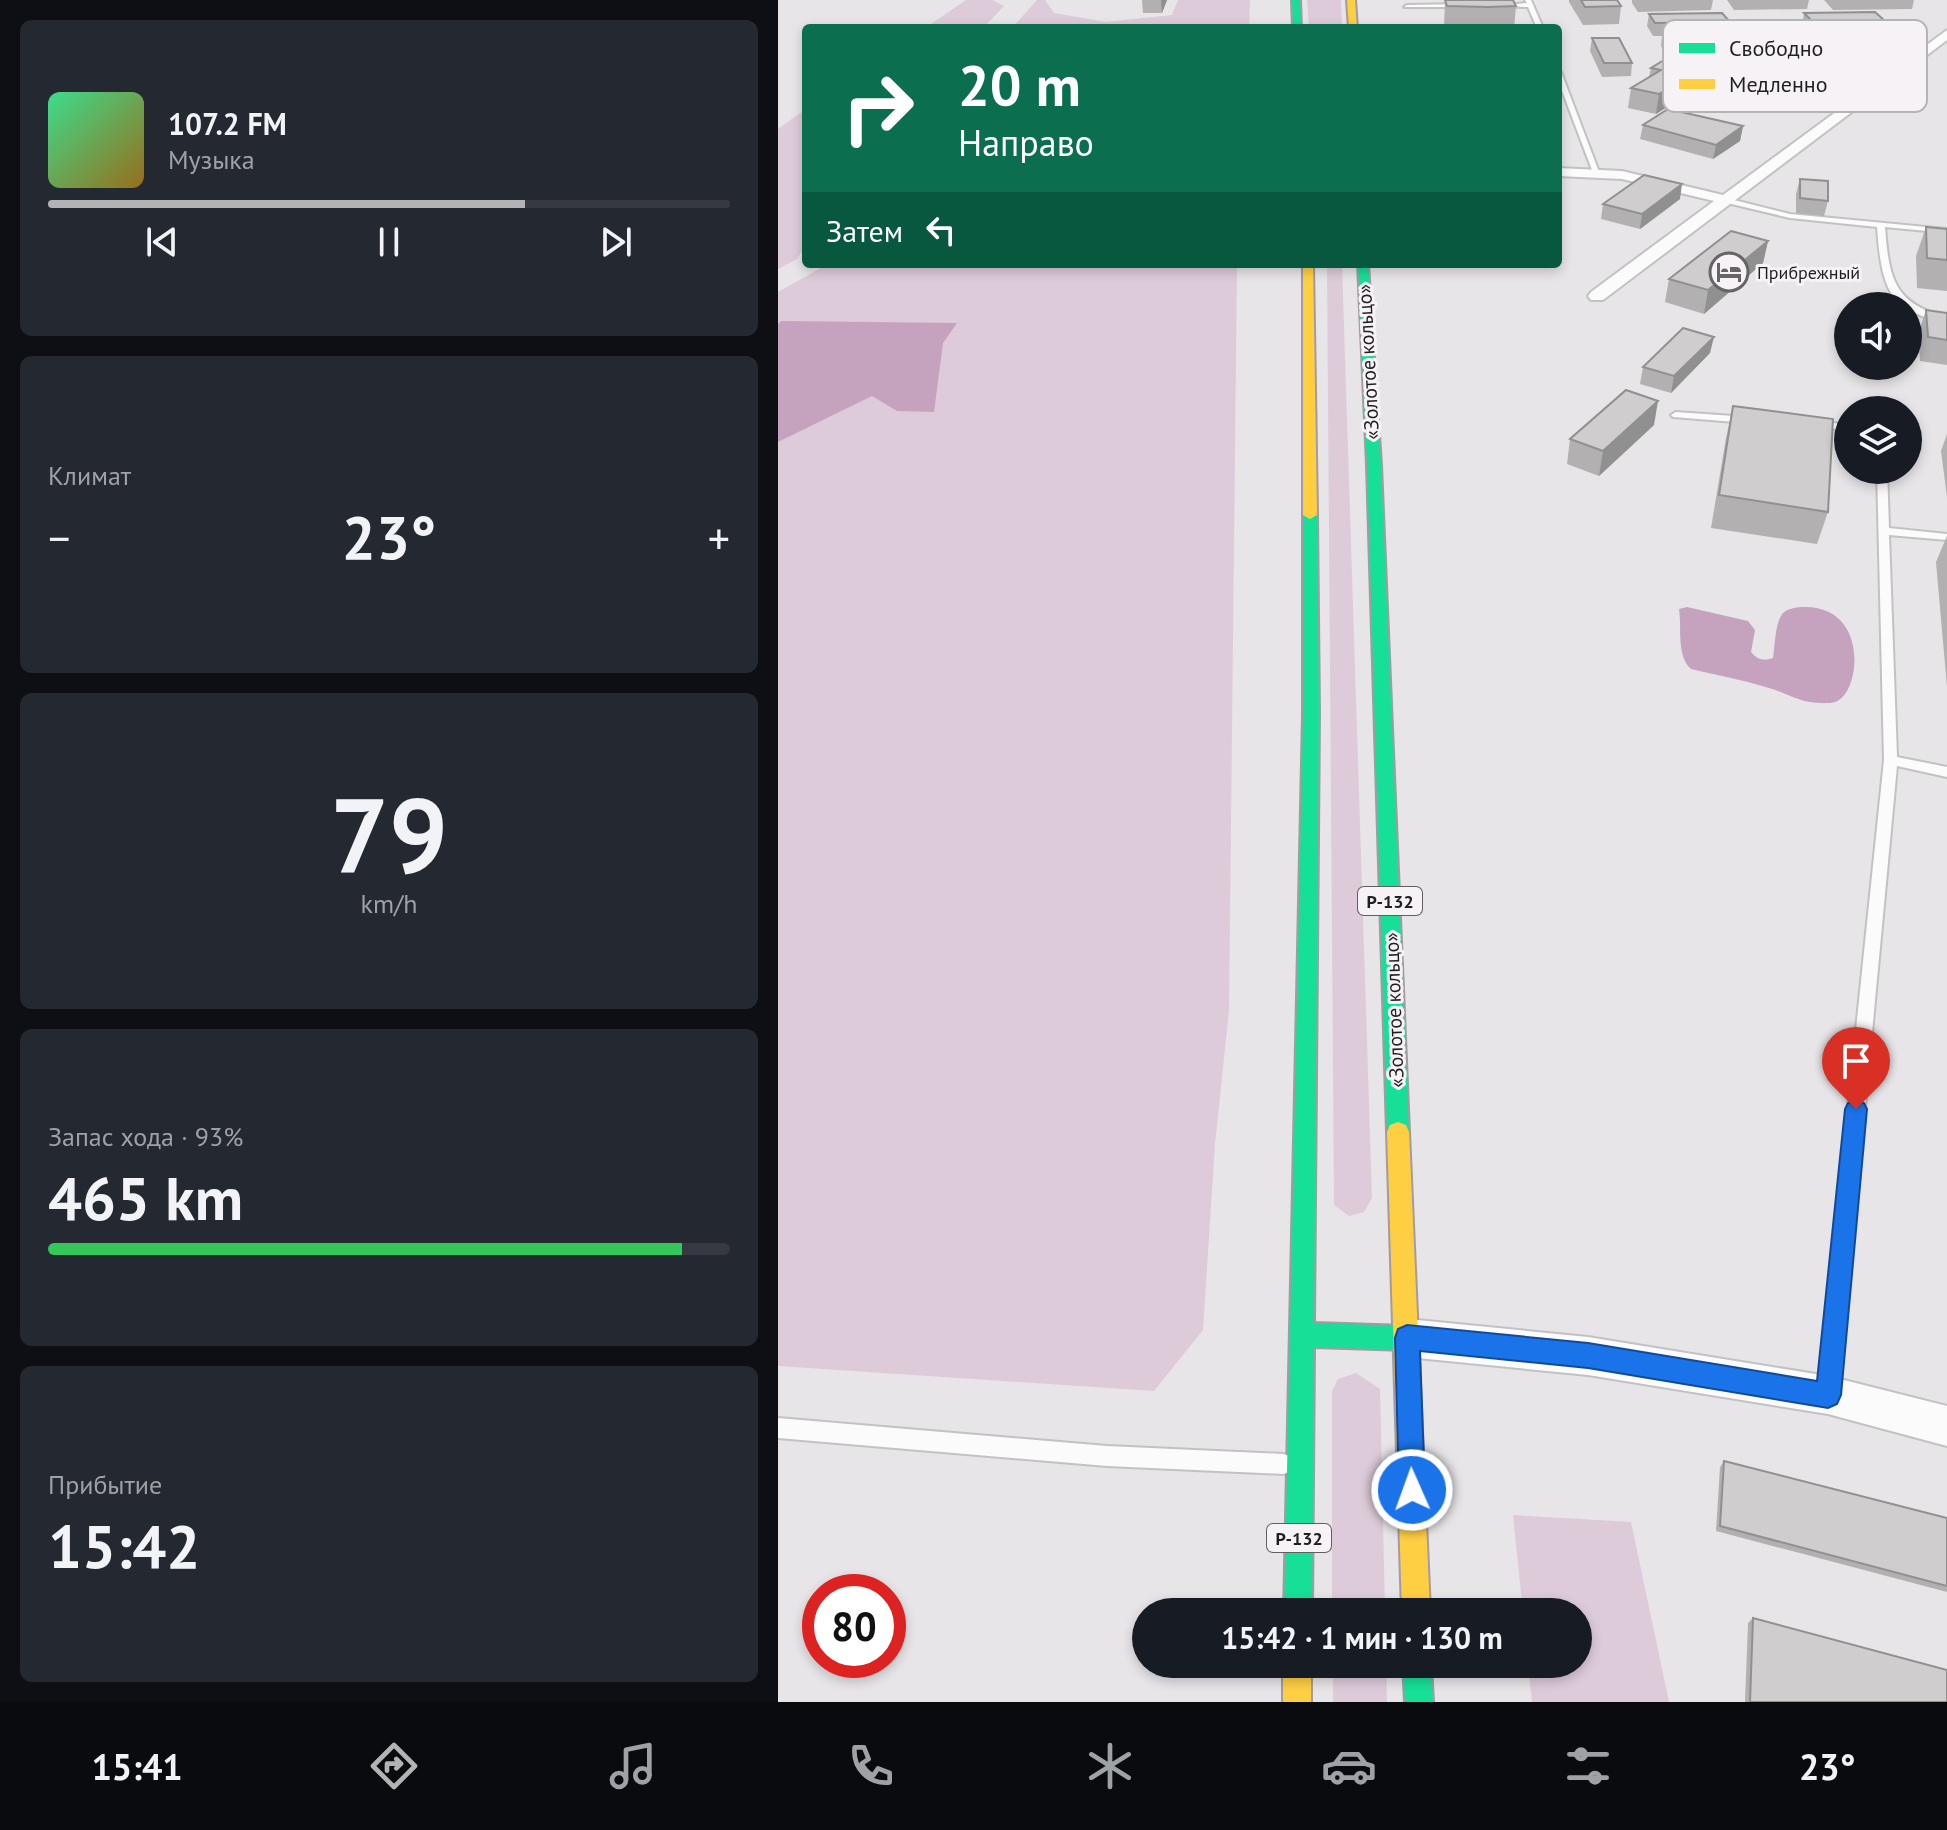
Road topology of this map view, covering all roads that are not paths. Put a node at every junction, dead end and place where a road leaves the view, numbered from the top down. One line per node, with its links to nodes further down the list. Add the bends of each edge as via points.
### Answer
1 (1296, 0): 7 (highway)
2 (1351, 0): 8 (highway)
3 (1529, 3): 5 (lane); 9 (lane)
4 (1468, 6): 6 (lane)
5 (1484, 6)
6 (1407, 7)
7 (1297, 24)
8 (1353, 24)
9 (1538, 24)
10 (1947, 34): 11 (street)
11 (1927, 49)
12 (1562, 82): 14 (lane)
13 (1843, 112): 16 (street)
14 (1596, 170): 15 (street); 16 (street)
15 (1562, 172)
16 (1726, 200): 17 (lane, via 1790,216); 21 (street)
17 (1881, 225): 18 (lane); 22 (lane, via 1885,274 1894,294 1913,308)
18 (1947, 231)
19 (1308, 268): 32 (highway, Р-132, via 1311,714)
20 (1363, 268): 33 (highway, «Золотое кольцо» / Р-132)
21 (1597, 296)
22 (1947, 320)
23 (1676, 415): 24 (lane)
24 (1754, 420)
25 (1801, 423): 26 (lane)
26 (1834, 426)
27 (1882, 484): 28 (lane)
28 (1883, 531): 29 (lane); 30 (lane)
29 (1947, 537)
30 (1891, 760): 31 (lane); 34 (lane)
31 (1947, 772)
32 (1302, 1335): 33 (highway); 37 (highway, Р-132)
33 (1407, 1338): 34 (street, via 1588,1356); 39 (highway, «Золотое кольцо» / Р-132)
34 (1828, 1395): 35 (street)
35 (1947, 1426)
36 (778, 1428): 37 (lane, via 1107,1456)
37 (1300, 1465): 38 (highway, Р-132)
38 (1298, 1598)
39 (1416, 1598)
40 (1297, 1678): 42 (highway)
41 (1418, 1678): 43 (highway)
42 (1297, 1702)
43 (1419, 1702)

